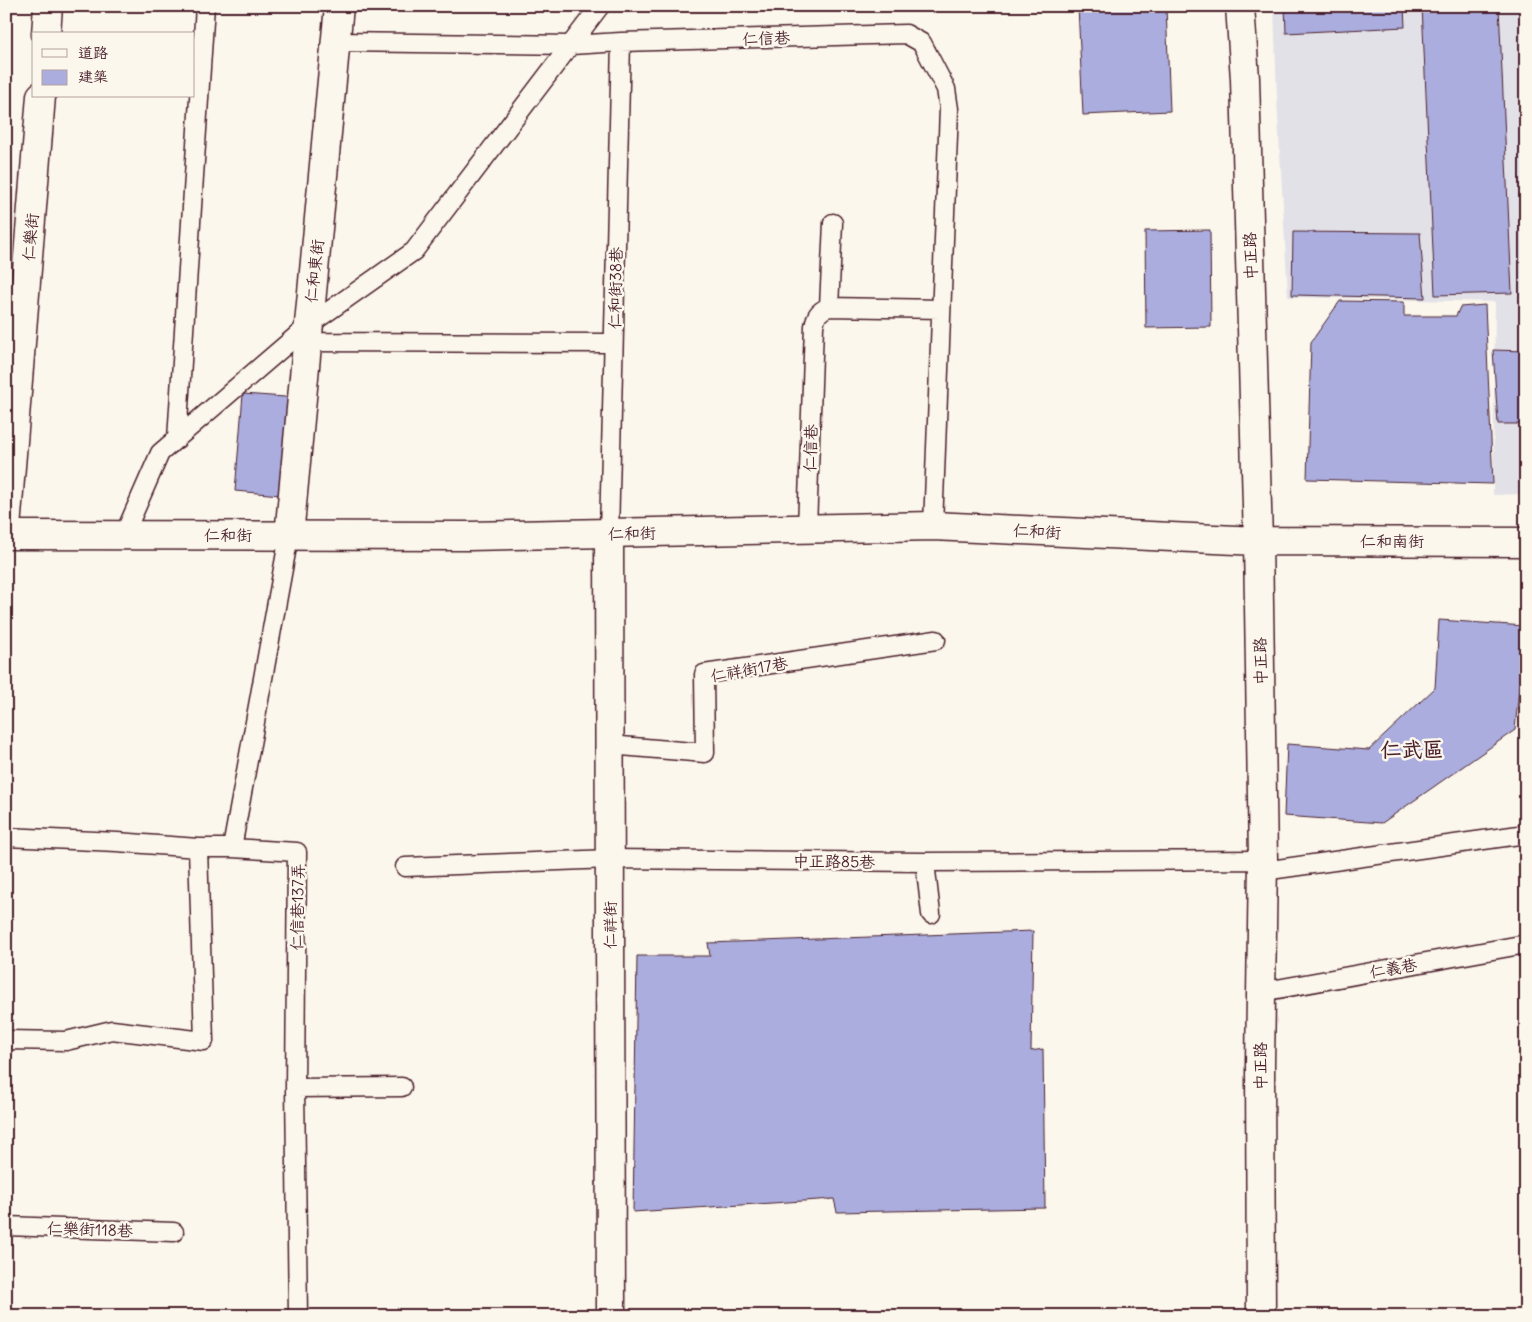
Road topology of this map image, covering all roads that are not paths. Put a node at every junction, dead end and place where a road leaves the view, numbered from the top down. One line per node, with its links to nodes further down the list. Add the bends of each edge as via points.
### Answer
1 (48, 6): 6 (street)
2 (205, 6): 16 (lane)
3 (339, 6): 7 (street, 仁和東街)
4 (600, 6): 9 (lane)
5 (1240, 6): 24 (street, 中正路)
6 (46, 32)
7 (336, 42): 9 (lane, 仁信巷); 14 (street, 仁和東街)
8 (621, 42): 9 (lane, 仁信巷); 13 (lane, 仁信巷, via 906,34 922,43 946,88 949,110); 15 (lane, 仁和街38巷)
9 (571, 45): 14 (lane, via 414,251)
10 (41, 98): 18 (street, 仁樂街)
11 (833, 223): 12 (lane)
12 (829, 307): 13 (lane); 19 (lane, 仁信巷, via 821,310 814,326)
13 (941, 309): 17 (lane, 仁信巷)
14 (308, 333): 15 (lane); 16 (lane); 23 (street, 仁和東街)
15 (613, 343): 20 (lane, 仁和街38巷)
16 (177, 439): 22 (lane, via 160,454)
17 (933, 526): 19 (street, 仁和街); 24 (street, 仁和街)
18 (6, 528)
19 (807, 530): 20 (street, 仁和街)
20 (608, 534): 23 (street, 仁和街); 27 (street, 仁祥街)
21 (6, 535): 22 (street, 仁和街)
22 (124, 535): 23 (street, 仁和街)
23 (289, 536): 31 (lane)
24 (1258, 541): 25 (street, 仁和南街); 34 (street, 中正路)
25 (1526, 542)
26 (936, 640): 27 (lane, 仁祥街17巷, via 704,674 705,754)
27 (609, 745): 32 (street, 仁祥街)
28 (1526, 834): 34 (lane, 中正路85巷)
29 (6, 837): 30 (lane)
30 (198, 848): 31 (lane); 39 (lane, via 204,1041 112,1030 66,1041)
31 (232, 848): 41 (lane, 仁信巷137弄, via 297,852)
32 (610, 859): 33 (lane, 中正路85巷); 35 (lane, 中正路85巷); 45 (street, 仁祥街)
33 (925, 862): 34 (lane, 中正路85巷); 36 (lane)
34 (1263, 866): 38 (street, 中正路)
35 (405, 867)
36 (931, 914)
37 (1526, 944): 38 (lane, 仁義巷)
38 (1261, 992): 46 (street, 中正路)
39 (6, 1040)
40 (402, 1087): 41 (lane)
41 (295, 1088): 44 (lane, 仁信巷137弄)
42 (6, 1226): 43 (lane, 仁樂街118巷)
43 (174, 1232)
44 (298, 1316)
45 (611, 1316)
46 (1261, 1316)

